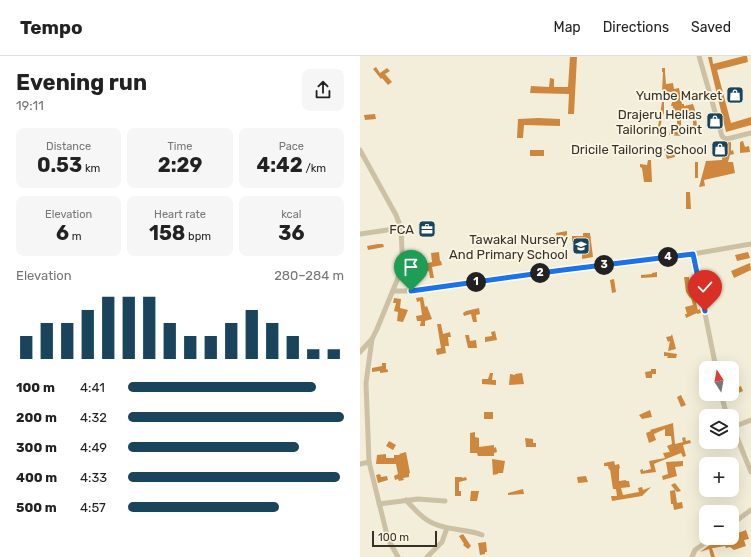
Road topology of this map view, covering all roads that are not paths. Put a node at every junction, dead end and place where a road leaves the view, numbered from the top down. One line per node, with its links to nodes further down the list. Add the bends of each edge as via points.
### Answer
1 (699, 56): 2 (street, via 722,136 727,139)
2 (751, 133)
3 (360, 150): 4 (street)
4 (401, 228): 5 (street); 8 (street, via 402,262)
5 (360, 234)
6 (751, 244): 7 (street)
7 (693, 254): 8 (street, via 411,291); 11 (street)
8 (393, 291): 9 (street)
9 (372, 339): 10 (street); 15 (street, via 366,383)
10 (360, 352)
11 (715, 361)
12 (751, 420): 13 (street)
13 (739, 424)
14 (739, 441): 17 (street)
15 (370, 462): 16 (street); 20 (street)
16 (360, 464)
17 (751, 472)
18 (406, 500): 19 (street); 20 (street); 23 (street, via 425,520)
19 (445, 501)
20 (379, 504): 26 (street, via 388,538)
21 (751, 510): 22 (street)
22 (739, 519)
23 (447, 528): 24 (street); 27 (street, via 442,542)
24 (482, 535)
25 (702, 545): 28 (street, via 695,550)
26 (396, 556)
27 (427, 557)
28 (692, 557)

